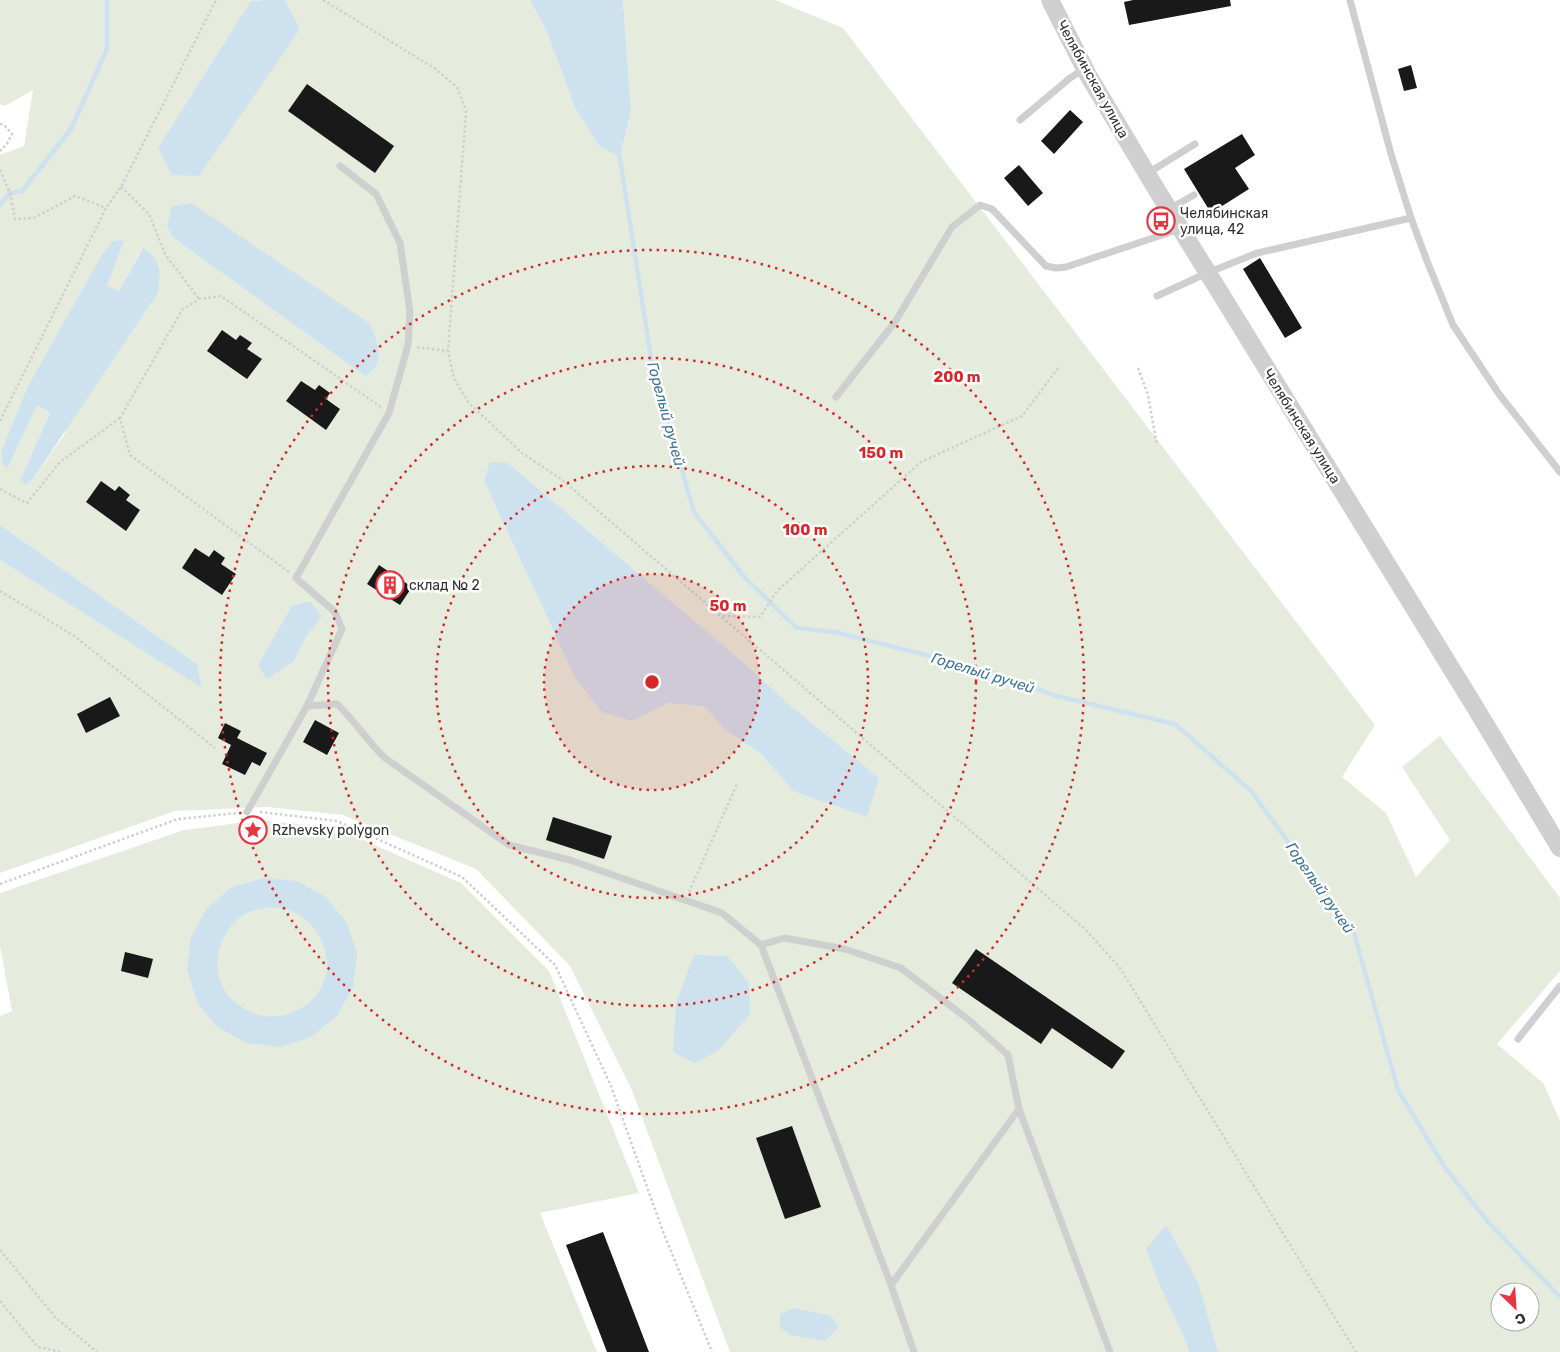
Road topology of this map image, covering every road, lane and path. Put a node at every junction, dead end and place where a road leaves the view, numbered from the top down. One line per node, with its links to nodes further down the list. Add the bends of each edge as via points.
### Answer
1 (216, 0): 13 (path)
2 (323, 0): 23 (path, via 434,68 457,87 466,112)
3 (1050, 0): 5 (street, Челябинская улица)
4 (1350, 0): 17 (lane)
5 (1084, 69): 6 (lane); 12 (street, Челябинская улица)
6 (1020, 120)
7 (0, 124): 9 (path, via 12,134)
8 (1195, 144): 12 (lane)
9 (0, 151)
10 (340, 166): 22 (lane, via 376,194 400,243 410,312)
11 (0, 170): 15 (path, via 10,193 15,219 34,218 75,196)
12 (1147, 174): 16 (street, Челябинская улица)
13 (121, 187): 15 (path); 21 (path, via 149,214 165,254)
14 (1194, 195): 16 (lane)
15 (106, 208): 29 (path)
16 (1169, 209): 18 (street, Челябинская улица)
17 (1411, 218): 19 (lane, via 1258,253); 31 (lane, via 1453,324 1498,394)
18 (1181, 229): 19 (street, Челябинская улица); 26 (lane, via 1056,268 1046,266 992,209 980,205 952,227 895,322)
19 (1207, 272): 20 (lane); 40 (street, Челябинская улица)
20 (1158, 296)
21 (200, 299): 27 (path, via 221,296); 28 (path, via 182,310)
22 (408, 345): 23 (path); 27 (lane)
23 (448, 352): 35 (path, via 454,378 468,402 522,452 561,479)
24 (1058, 368): 35 (path, via 1022,416 921,462 778,591 760,617)
25 (1138, 368): 30 (path, via 1148,395)
26 (836, 397)
27 (389, 413): 33 (lane)
28 (120, 418): 32 (path, via 60,462 27,503); 33 (path, via 130,455)
29 (0, 421)
30 (1157, 446)
31 (1560, 472)
32 (0, 490)
33 (296, 578): 36 (lane, via 335,612 342,629)
34 (0, 591): 37 (path, via 72,635)
35 (722, 616): 55 (path, via 1085,929 1120,968)
36 (307, 706): 39 (lane); 42 (lane, via 337,704 385,758 509,845 570,860)
37 (215, 748)
38 (737, 784): 42 (path)
39 (247, 812): 41 (path, via 178,819); 52 (path, via 337,821 462,877 555,965 611,1086 662,1229)
40 (1560, 848)
41 (0, 884)
42 (686, 900): 43 (lane, via 722,913)
43 (761, 945): 46 (lane, via 784,938 845,949 901,968 969,1020 1008,1055); 48 (lane)
44 (1560, 986): 45 (lane)
45 (1518, 1039)
46 (1019, 1109): 48 (lane); 54 (lane)
47 (0, 1250): 51 (path, via 55,1318)
48 (890, 1285): 53 (lane)
49 (0, 1301): 50 (path, via 38,1347)
50 (61, 1352)
51 (97, 1352)
52 (712, 1352)
53 (914, 1352)
54 (1110, 1352)
55 (1356, 1352)

